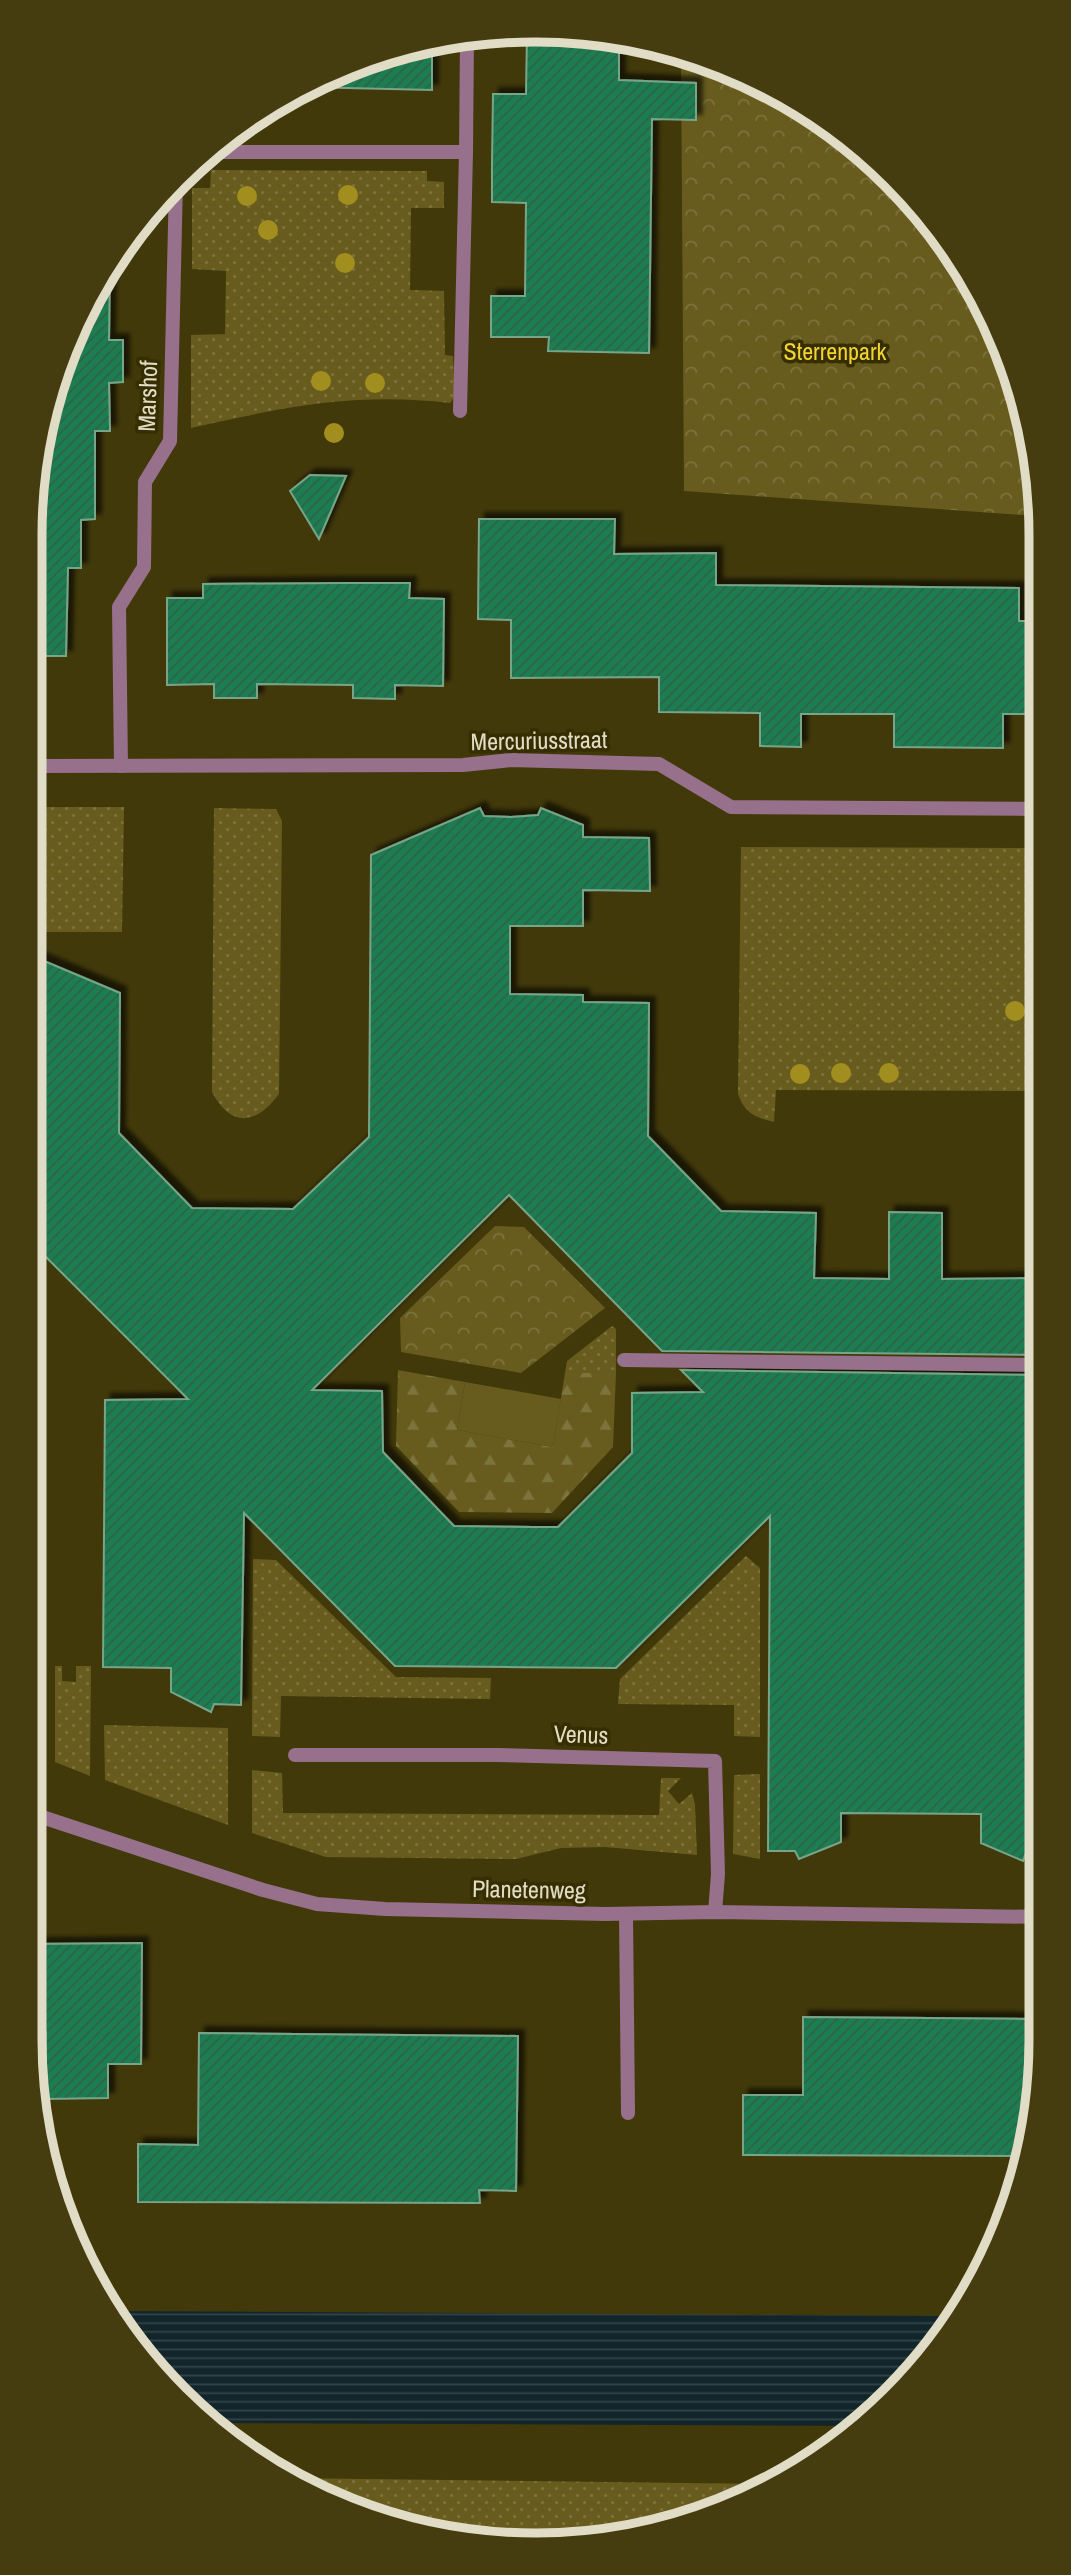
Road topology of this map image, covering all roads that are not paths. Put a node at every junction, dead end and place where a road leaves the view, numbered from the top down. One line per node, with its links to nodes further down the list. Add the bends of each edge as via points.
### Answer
1 (467, 47): 3 (street)
2 (225, 152): 3 (street)
3 (466, 152): 5 (street)
4 (176, 198): 7 (street, Marshof, via 170,442 145,482 144,567 119,607)
5 (460, 411)
6 (42, 766): 7 (street, Mercuriusstraat)
7 (121, 766): 8 (street, Mercuriusstraat, via 463,765 511,760 659,764 731,807)
8 (1029, 809)
9 (624, 1360): 10 (street)
10 (1029, 1366)
11 (295, 1755): 13 (street, Venus, via 715,1761)
12 (42, 1817): 14 (street, Planetenweg, via 317,1904)
13 (715, 1912): 14 (street, Planetenweg); 15 (street, Planetenweg)
14 (626, 1914): 16 (street)
15 (1029, 1917)
16 (628, 2113)

